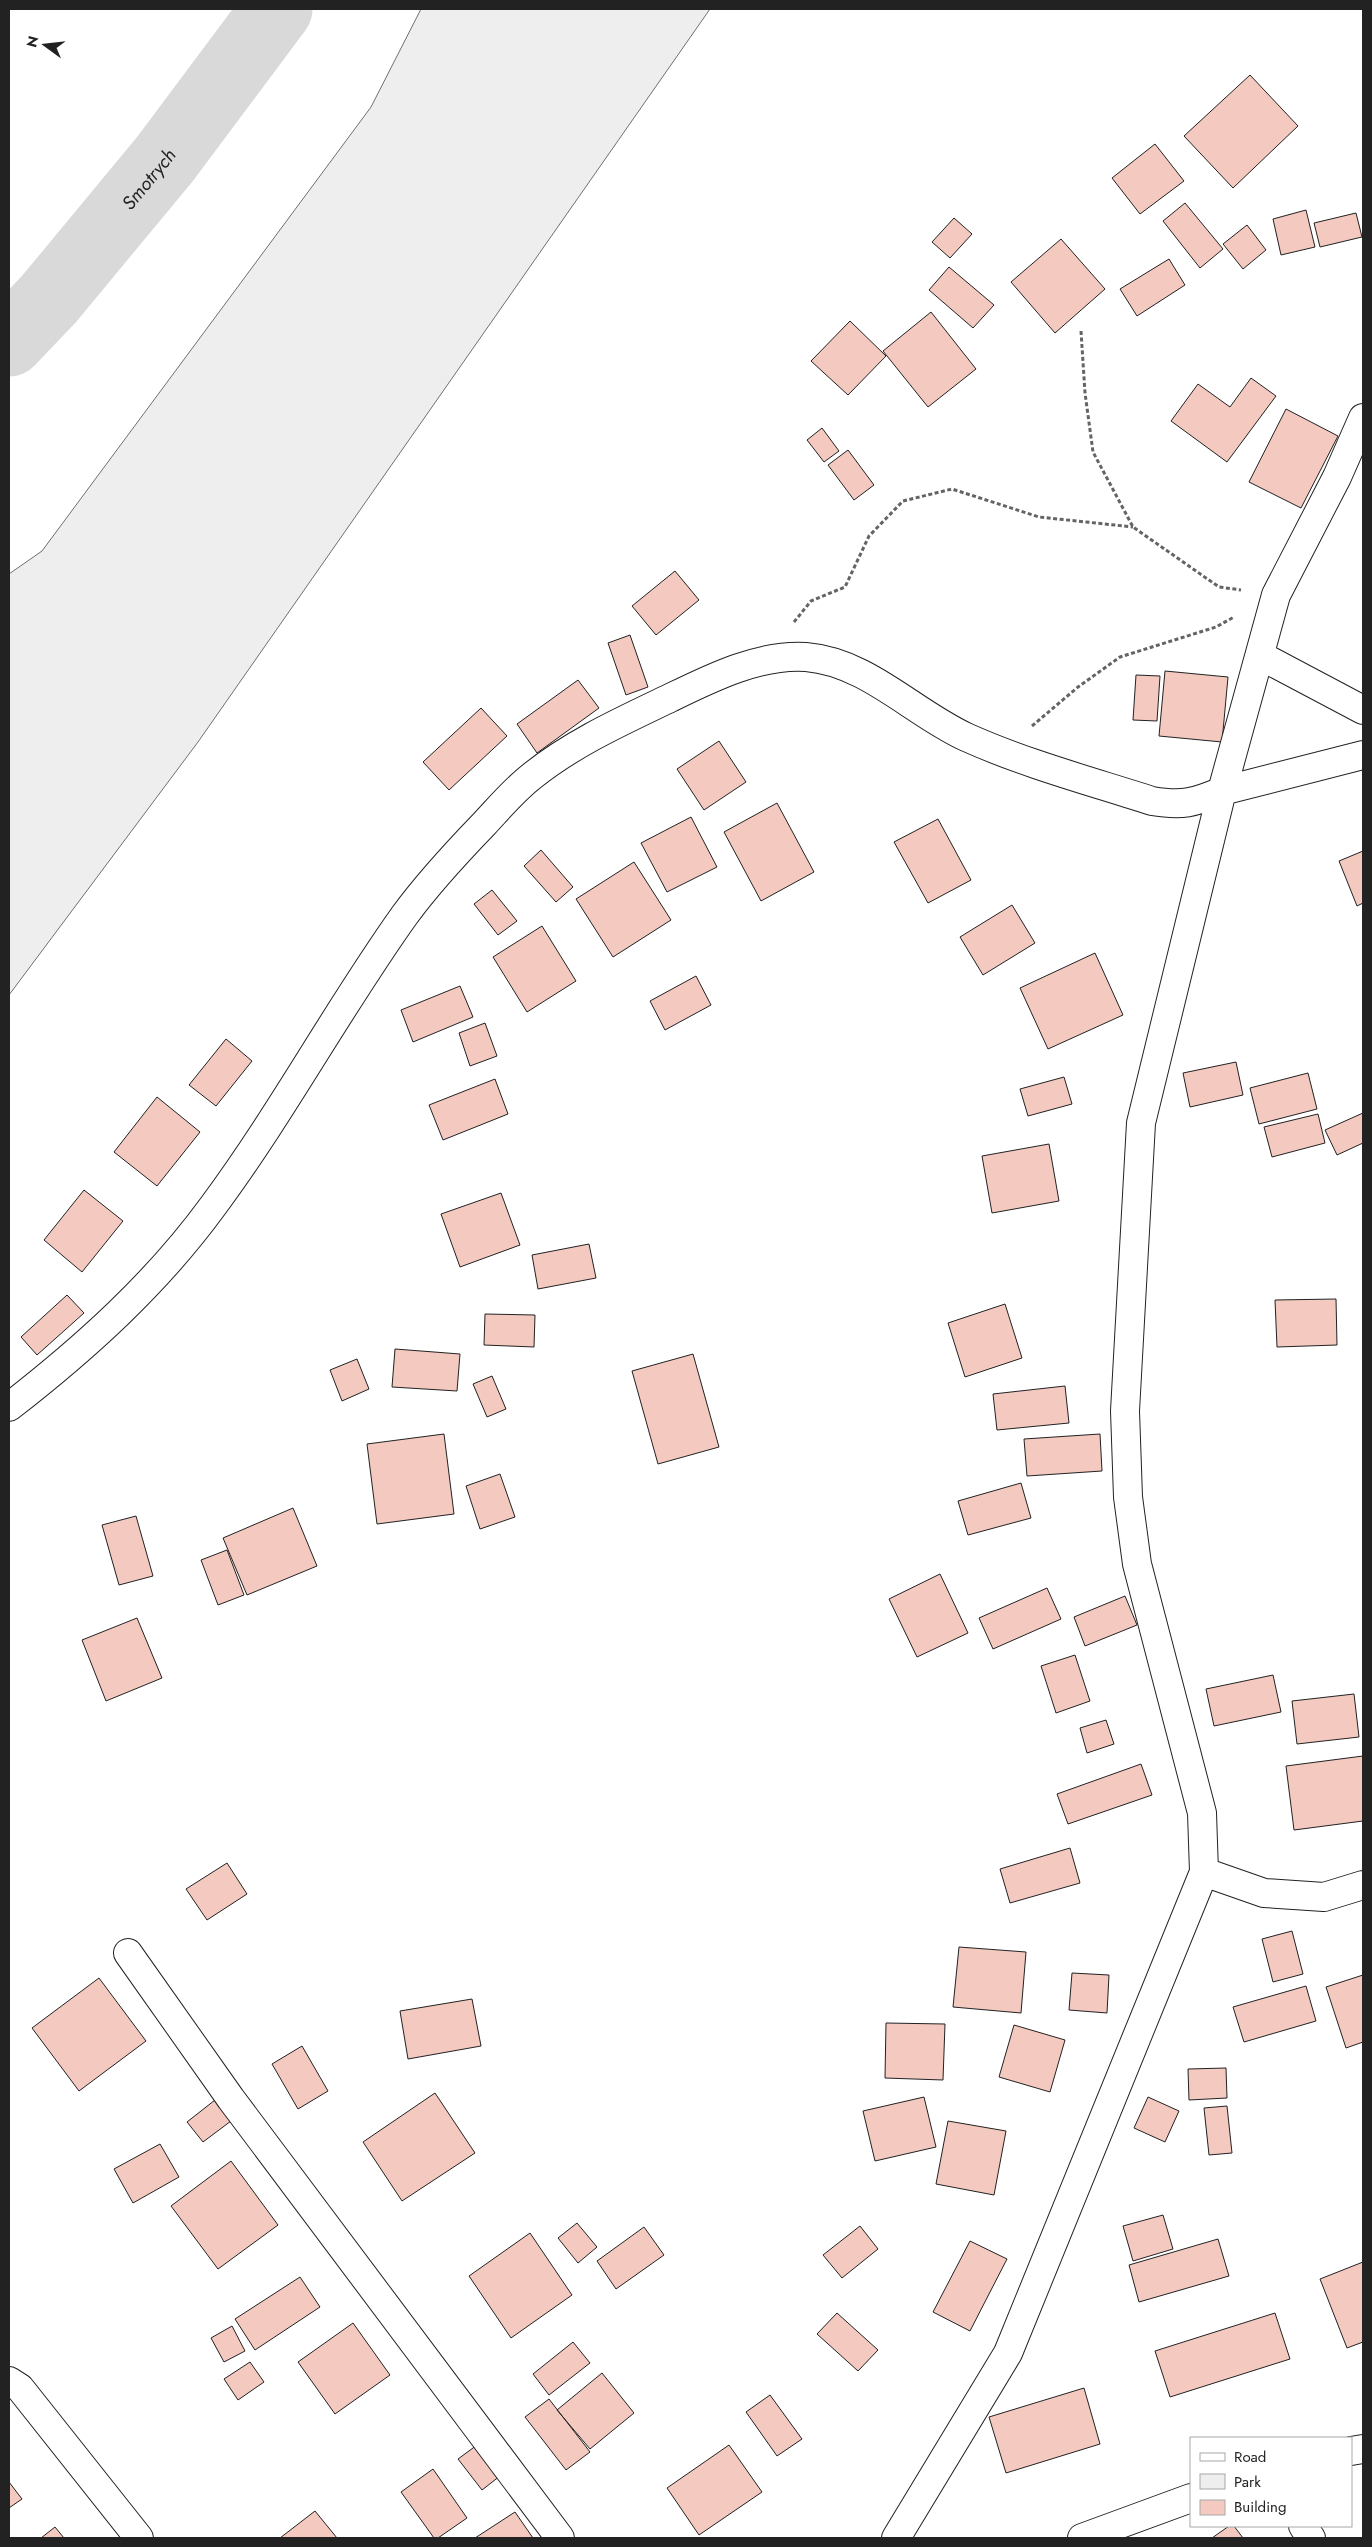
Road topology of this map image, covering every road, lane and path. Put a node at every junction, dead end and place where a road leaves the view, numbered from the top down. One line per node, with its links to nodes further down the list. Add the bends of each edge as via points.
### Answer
1 (1081, 332): 3 (path, via 1085,393 1094,452)
2 (1363, 418): 4 (street, via 1338,477)
3 (1133, 526): 4 (path, via 1219,587); 6 (path, via 1039,516 952,489 904,501 869,536 845,586 811,602)
4 (1276, 595): 5 (street); 8 (path, via 1216,627 1120,657 1078,687)
5 (1261, 656): 7 (street); 10 (street)
6 (760, 662): 8 (street, via 781,657 831,660 870,678 928,717); 11 (street, via 698,685 613,724 577,744 530,777 451,858 406,914 265,1131 161,1272 80,1349)
7 (1363, 710)
8 (1004, 752): 10 (street, via 1152,801 1174,805 1194,803)
9 (1363, 755): 10 (street)
10 (1222, 791): 12 (street, via 1141,1123 1125,1411 1128,1497 1137,1564 1202,1813)
11 (9, 1407)
12 (1204, 1872): 13 (street, via 1264,1893 1324,1897); 20 (street, via 1008,2353)
13 (1363, 1885)
14 (128, 1953): 19 (street, via 237,2107)
15 (9, 2381): 18 (street, via 20,2388)
16 (1190, 2498): 21 (street)
17 (1304, 2527): 22 (street)
18 (139, 2538)
19 (560, 2538)
20 (896, 2538)
21 (1082, 2538)
22 (1311, 2538)

